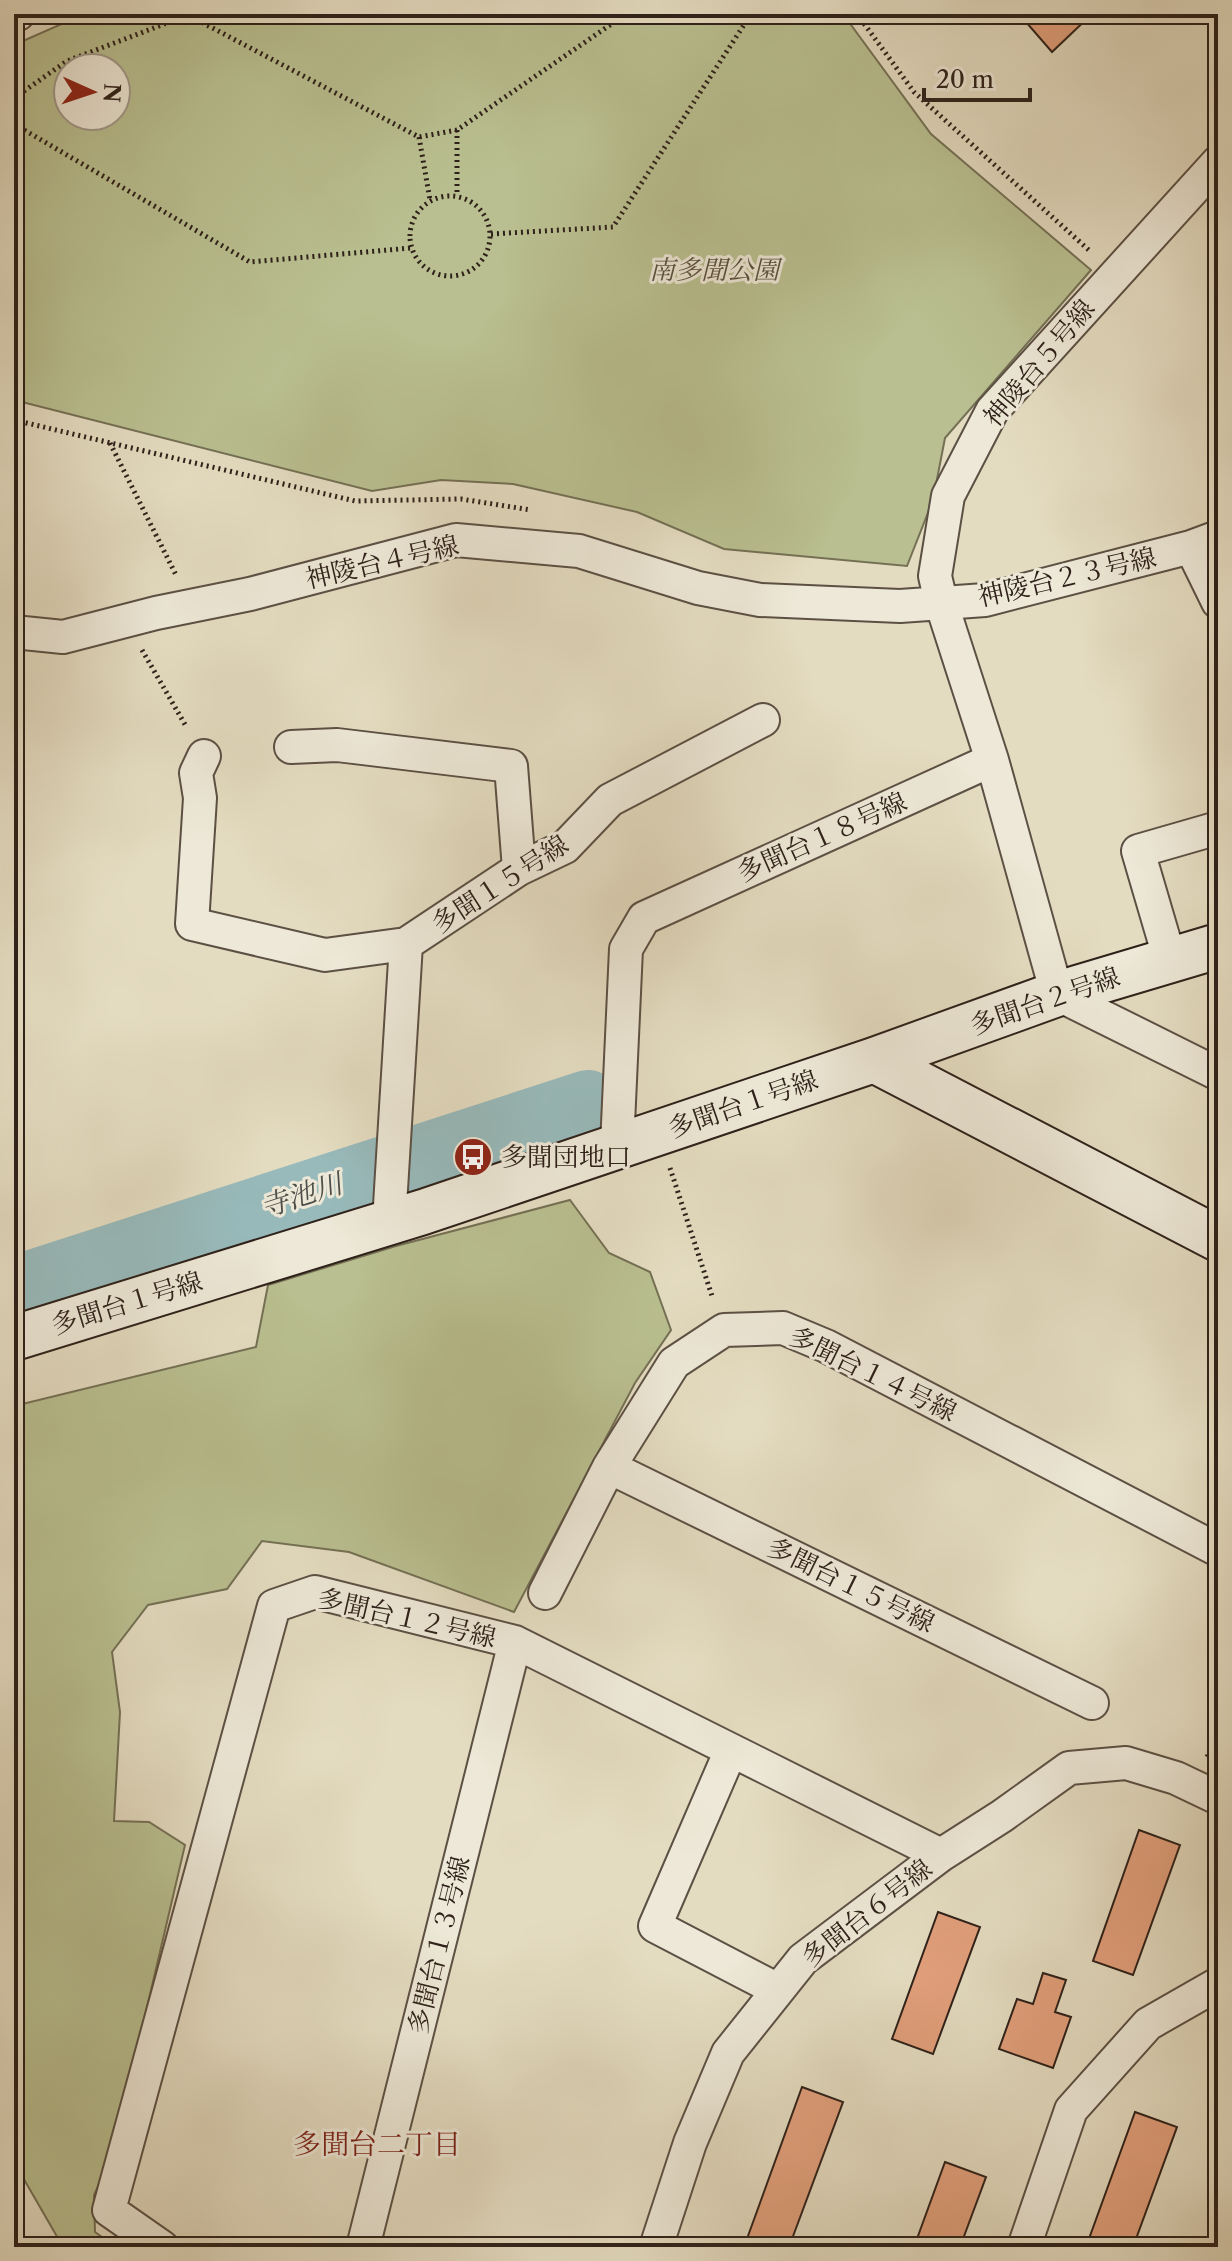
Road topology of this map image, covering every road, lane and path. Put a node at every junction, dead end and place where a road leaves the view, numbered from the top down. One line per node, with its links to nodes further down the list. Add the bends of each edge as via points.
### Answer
1 (626, 14): 6 (path)
2 (751, 14): 11 (path, via 613,227)
3 (857, 14): 13 (path, via 914,92)
4 (14, 98): 7 (path, via 67,61 188,15)
5 (14, 124): 12 (path, via 250,262)
6 (457, 130): 7 (path); 9 (path)
7 (419, 137): 10 (path)
8 (1218, 162): 13 (street, 神陵台５号線)
9 (457, 195): 10 (path); 11 (path, via 481,209)
10 (430, 200): 12 (path, via 413,221)
11 (491, 234): 12 (path, via 490,247 475,268 451,277 426,269)
12 (411, 248)
13 (1116, 275): 16 (street, 神陵台５号線, via 992,411 948,496 935,576)
14 (110, 443): 18 (path)
15 (1205, 542): 16 (street, 神陵台２３号線, via 985,600); 17 (street, 神陵台２３号線)
16 (941, 602): 18 (street, 神陵台４号線, via 900,606 760,600 698,588 579,551 456,540); 24 (street, 神陵台５号線)
17 (1218, 602)
18 (192, 606): 19 (street, 神陵台４号線)
19 (125, 621): 20 (street, 神陵台４号線, via 63,637); 23 (path)
20 (14, 632)
21 (763, 720): 26 (street, 多聞１５号線, via 610,800 565,847)
22 (291, 747): 26 (street, via 337,745 511,766)
23 (204, 756): 27 (street, via 196,773 200,798 192,924 325,955)
24 (992, 760): 30 (street); 34 (street, 多聞台１８号線, via 644,918 626,949)
25 (1218, 828): 29 (street, via 1138,851)
26 (519, 869): 27 (street, 多聞１５号線)
27 (406, 944): 35 (street, 多聞１５号線)
28 (1218, 946): 29 (street, 多聞台２号線)
29 (1170, 960): 30 (street, 多聞台２号線)
30 (1057, 994): 31 (street, 多聞台２号線); 32 (street)
31 (874, 1060): 33 (street, 多聞台１号線); 36 (street)
32 (1218, 1074)
33 (659, 1133): 34 (street, 多聞台１号線); 37 (path)
34 (617, 1146): 35 (street, 多聞台１号線)
35 (389, 1222): 38 (street, 多聞台１号線)
36 (1218, 1239)
37 (724, 1330): 39 (street, via 674,1363); 40 (street, 多聞台１４号線, via 783,1328 826,1346)
38 (14, 1338)
39 (609, 1467): 41 (street); 43 (street, 多聞台１５号線)
40 (1218, 1550)
41 (545, 1593)
42 (515, 1642): 44 (street, 多聞台１２号線); 49 (street, 多聞台１２号線, via 315,1592 274,1606 109,2210); 50 (street, 多聞台１３号線)
43 (1092, 1703)
44 (731, 1750): 46 (street, 多聞台１２号線); 48 (street, via 655,1926)
45 (1218, 1798): 46 (street, 多聞台６号線, via 1126,1763 1069,1768)
46 (941, 1855): 48 (street, 多聞台６号線, via 803,1959)
47 (1218, 1984): 52 (street, via 1148,2024 1071,2110)
48 (778, 1990): 51 (street, 多聞台６号線, via 728,2053 690,2143)
49 (162, 2247)
50 (363, 2247)
51 (656, 2247)
52 (1024, 2247)

